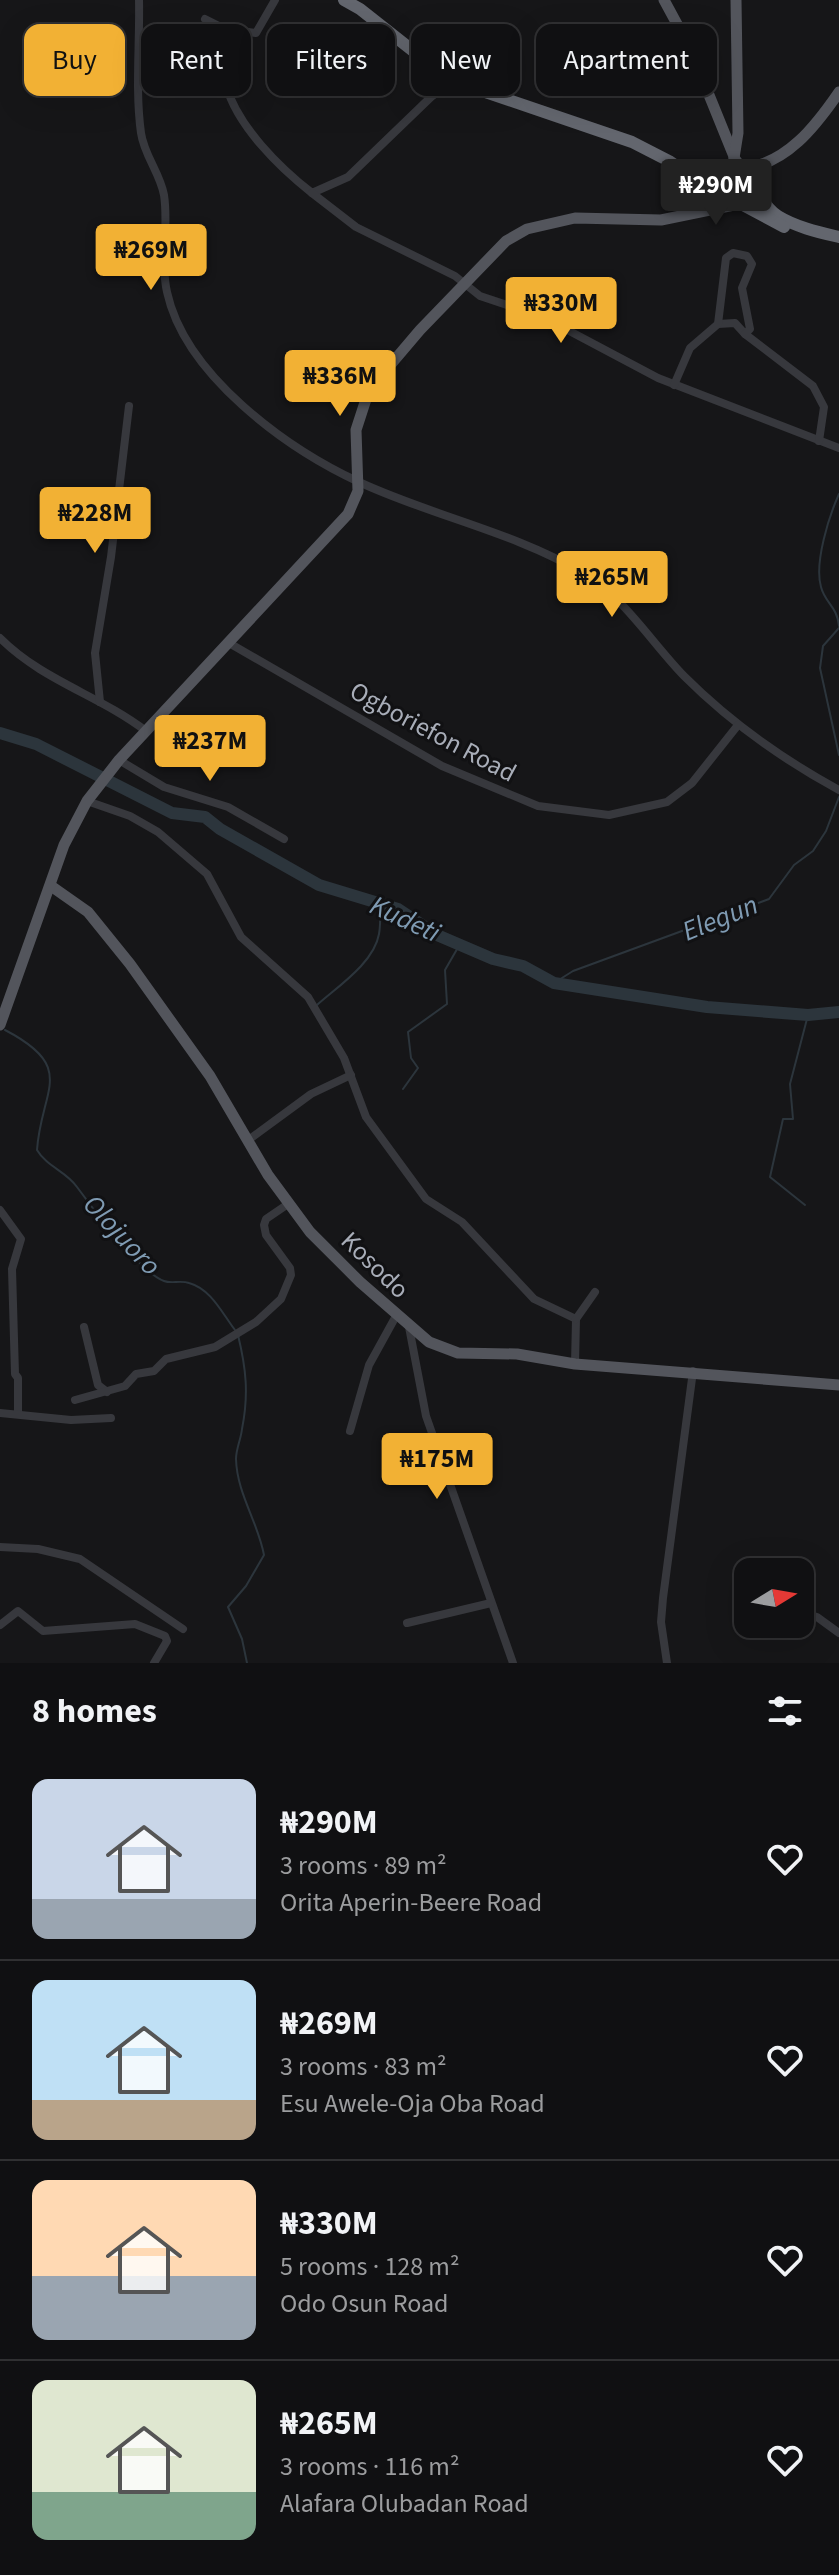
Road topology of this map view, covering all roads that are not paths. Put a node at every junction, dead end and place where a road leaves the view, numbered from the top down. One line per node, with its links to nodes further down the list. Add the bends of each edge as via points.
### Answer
1 (139, 0): 35 (street, via 141,136 164,192 165,281 172,307 197,352 243,405 291,445)
2 (275, 0): 9 (street, via 256,33)
3 (344, 0): 11 (highway)
4 (362, 0): 10 (highway)
5 (664, 0): 16 (main road, via 690,48)
6 (736, 0): 16 (main road)
7 (205, 19): 8 (street)
8 (215, 24)
9 (251, 32)
10 (411, 41)
11 (411, 47)
12 (839, 92): 17 (main road, via 799,141)
13 (232, 96): 21 (street, via 278,161)
14 (432, 96): 21 (street, via 348,177)
15 (509, 96): 20 (highway, via 601,127)
16 (735, 159): 18 (main road); 20 (main road)
17 (770, 163): 18 (main road); 19 (main road)
18 (743, 169): 19 (main road)
19 (758, 189): 20 (highway); 22 (highway, via 754,204); 24 (highway, via 775,214)
20 (725, 191): 22 (highway); 23 (main road)
21 (312, 193): 28 (street, via 364,232)
22 (740, 204): 23 (main road); 24 (highway)
23 (686, 215): 28 (main road, via 661,220 575,218 527,229 506,241)
24 (796, 227): 25 (highway); 26 (highway); 27 (highway)
25 (839, 228)
26 (839, 237)
27 (839, 244)
28 (467, 285): 31 (street, via 491,301 543,317); 35 (main road, via 369,390 356,430)
29 (718, 324): 30 (street, via 735,323); 30 (street, via 726,258 733,253 747,256 752,264 742,288 750,329); 31 (street, via 690,348)
30 (745, 334): 33 (street, via 813,386 824,407)
31 (674, 385): 33 (street)
32 (129, 406): 38 (street, via 95,653)
33 (819, 441): 34 (street)
34 (839, 448)
35 (360, 483): 37 (main road, via 341,524); 39 (street, via 534,548 584,573 605,588)
36 (0, 638): 38 (street, via 40,672)
37 (229, 643): 39 (street, Ogboriefon Road, via 442,766 538,806 609,815 667,802 692,783); 40 (main road)
38 (100, 702): 40 (street)
39 (738, 725): 42 (street)
40 (146, 731): 41 (main road)
41 (119, 760): 43 (main road); 44 (street, via 164,787 228,807)
42 (839, 790)
43 (87, 801): 45 (main road, via 64,845); 47 (street, via 158,832 207,874 241,937 308,997)
44 (284, 839)
45 (51, 886): 46 (main road); 48 (main road, Kosodo, via 103,928 210,1076)
46 (0, 1025)
47 (351, 1075): 48 (street, via 311,1094); 53 (street, via 366,1117 426,1199 462,1222 534,1299)
48 (247, 1141): 49 (main road, Kosodo)
49 (288, 1204): 52 (main road, Kosodo, via 325,1249); 59 (street, via 264,1225 290,1268 281,1299 226,1342 173,1356 154,1371 136,1374 130,1384)
50 (0, 1210): 62 (street, via 21,1239 12,1279 11,1332)
51 (595, 1292): 53 (street)
52 (396, 1316): 55 (main road, Kosodo); 64 (street, via 369,1365)
53 (576, 1319): 56 (street)
54 (84, 1327): 59 (street, via 98,1385)
55 (409, 1327): 56 (main road, Kosodo, via 458,1353 517,1354); 66 (street, via 426,1416)
56 (575, 1364): 57 (main road, Kosodo)
57 (693, 1371): 58 (main road, Kosodo); 74 (street, via 663,1598)
58 (839, 1385)
59 (107, 1392): 60 (street)
60 (75, 1400)
61 (0, 1413): 62 (street)
62 (18, 1414): 63 (street)
63 (111, 1418)
64 (350, 1431)
65 (0, 1547): 70 (street, via 80,1559)
66 (491, 1603): 68 (street); 73 (street)
67 (814, 1616): 71 (street)
68 (407, 1623)
69 (0, 1625): 72 (street, via 18,1611 43,1631 143,1625 167,1641)
70 (183, 1629)
71 (839, 1633)
72 (154, 1663)
73 (513, 1663)
74 (667, 1663)

